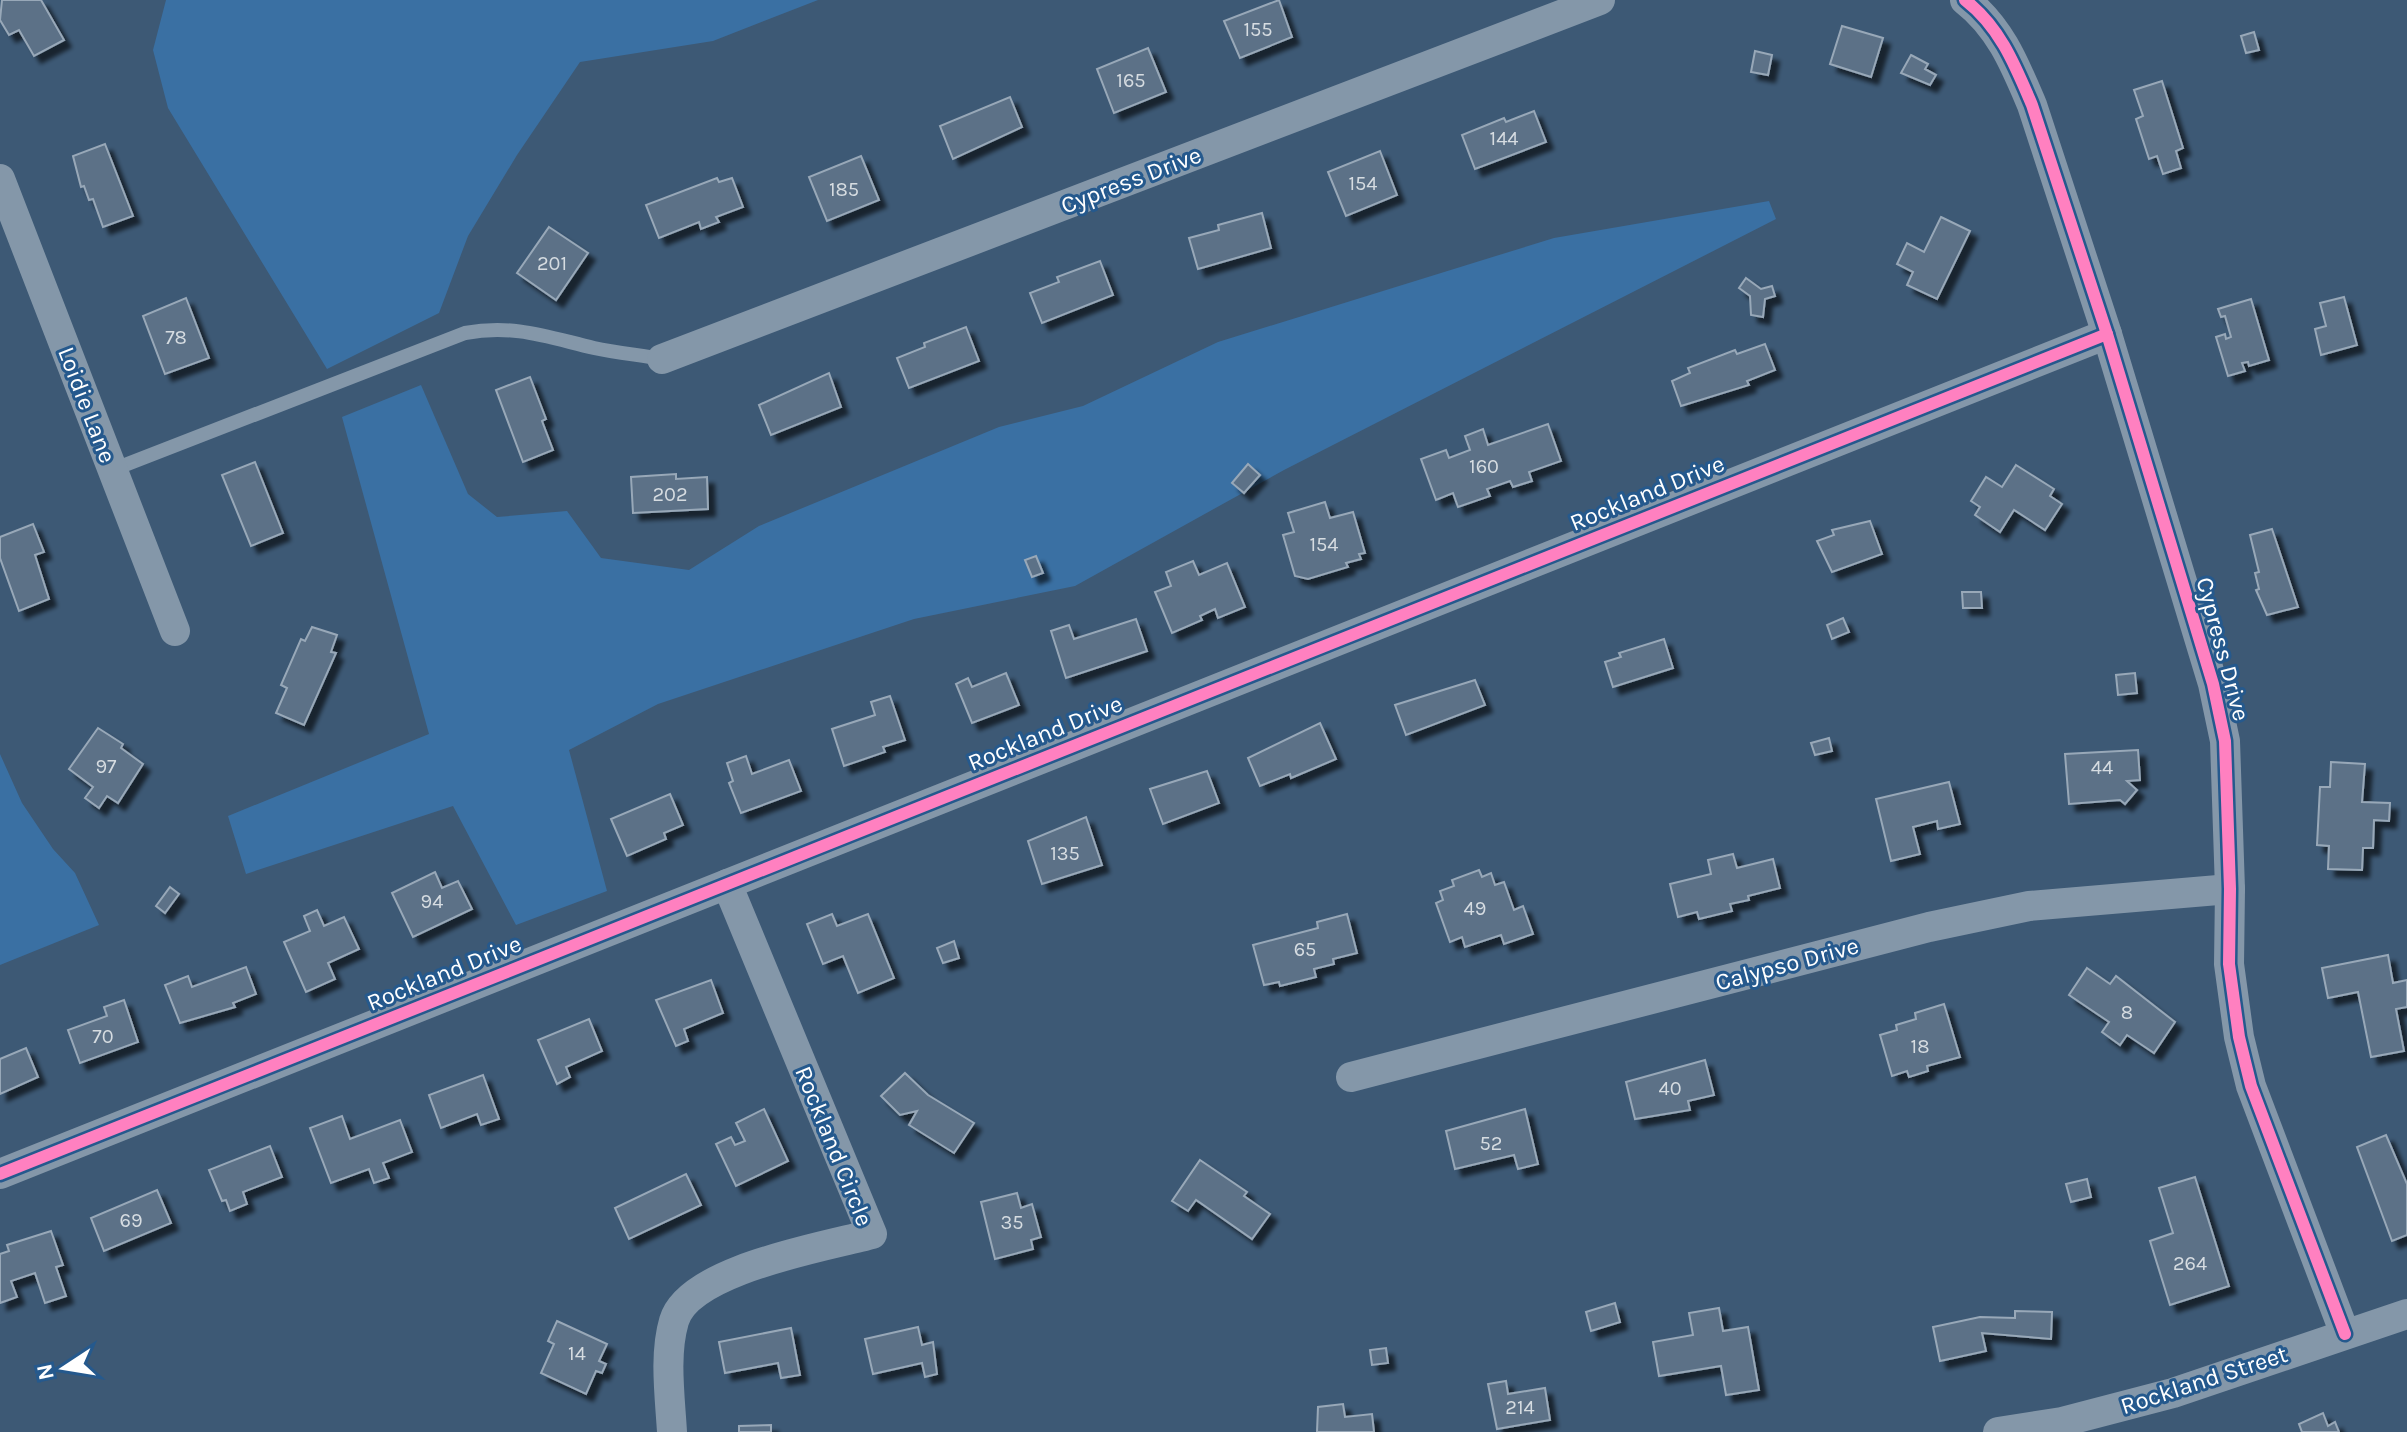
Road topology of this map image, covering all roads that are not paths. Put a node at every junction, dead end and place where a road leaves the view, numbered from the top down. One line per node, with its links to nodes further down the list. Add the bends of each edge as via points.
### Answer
1 (1600, 0): 5 (street, Cypress Drive)
2 (1965, 0): 4 (street, Cypress Drive, via 2009,50)
3 (0, 179): 6 (street, Loidie Lane)
4 (2107, 334): 8 (street, Rockland Drive); 9 (street, Cypress Drive, via 2213,684 2225,741)
5 (662, 359): 6 (lane, via 518,329 465,333)
6 (112, 470): 7 (street, Loidie Lane)
7 (175, 631)
8 (727, 884): 11 (street, Rockland Drive); 14 (street, Rockland Circle, via 872,1234 734,1272 684,1301 674,1320 670,1362)
9 (2230, 889): 10 (street, Calypso Drive, via 2029,906 1929,927); 13 (street, Cypress Drive, via 2229,964 2245,1061)
10 (1351, 1077)
11 (0, 1174)
12 (2407, 1314): 13 (street, Rockland Street)
13 (2345, 1334): 15 (street, Rockland Street, via 2173,1393 2062,1422)
14 (672, 1432)
15 (1998, 1432)

